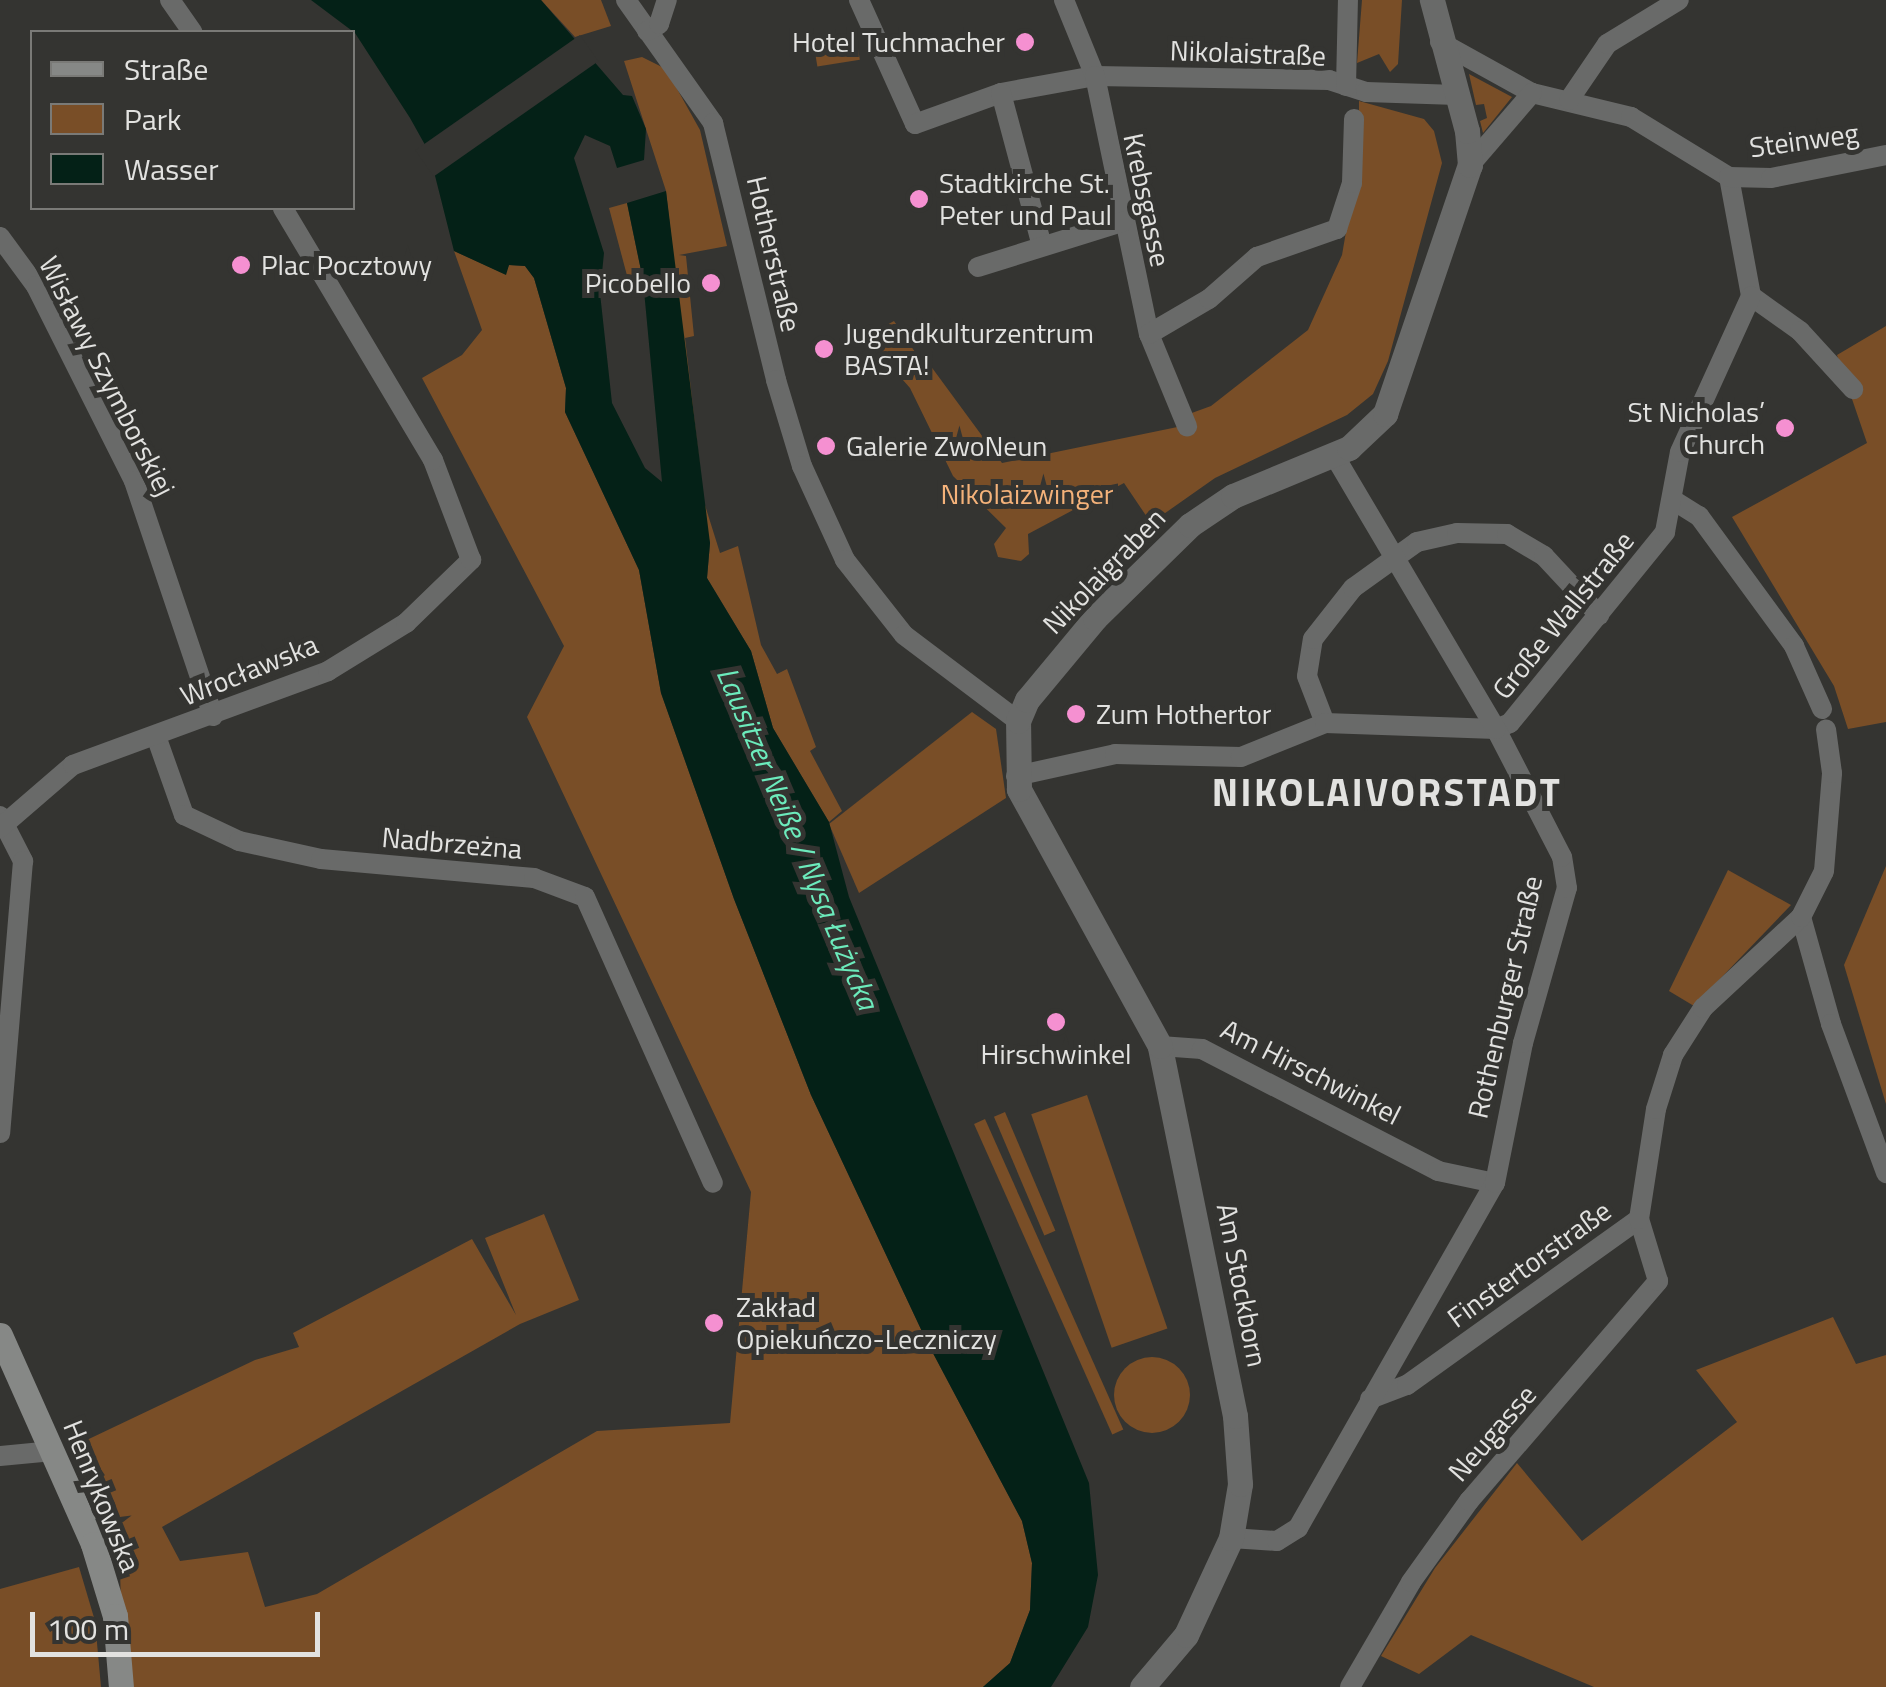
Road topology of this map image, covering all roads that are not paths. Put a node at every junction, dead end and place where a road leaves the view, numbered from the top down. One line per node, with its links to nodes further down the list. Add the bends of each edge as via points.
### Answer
1 (170, 0): 9 (street)
2 (626, 0): 10 (street, Hotherstraße)
3 (667, 0): 10 (street, via 659,24)
4 (859, 0): 14 (street, Nikolaistraße, via 915,124)
5 (1064, 0): 12 (street, Krebsgasse)
6 (1348, 0): 13 (street)
7 (1432, 0): 11 (street, Nikolaigraben)
8 (1679, 0): 17 (street, via 1607,44)
9 (191, 30)
10 (647, 30): 36 (street, Hotherstraße, via 712,123 802,466 845,560 904,635)
11 (1440, 42): 15 (street); 16 (street, Nikolaigraben)
12 (1095, 76): 13 (street, Nikolaistraße, via 1259,77); 14 (street, Nikolaistraße); 23 (street, Krebsgasse)
13 (1349, 90): 16 (street, Nikolaistraße, via 1434,99)
14 (1001, 93): 25 (street)
15 (1532, 94): 17 (street); 20 (street, Nikolaigraben)
16 (1458, 95): 20 (street, Nikolaigraben)
17 (1569, 100): 21 (street, via 1631,117)
18 (1354, 119): 28 (street, via 1352,182 1337,228 1257,257 1209,299)
19 (1886, 155): 21 (street, Steinweg, via 1771,178)
20 (1470, 165): 31 (street, Nikolaigraben, via 1385,414 1363,440)
21 (1730, 177): 27 (street)
22 (284, 210): 35 (street, Wrocławska, via 434,460 470,560 406,622 328,671)
23 (1122, 222): 25 (street); 28 (street, Krebsgasse)
24 (0, 236): 35 (street, Wisławy Szymborskiej, via 36,286 134,481)
25 (1042, 246): 26 (street)
26 (978, 267)
27 (1751, 296): 29 (street, via 1810,341); 32 (street, Große Wallstraße, via 1680,452)
28 (1149, 334): 30 (street, Krebsgasse)
29 (1853, 389)
30 (1187, 426)
31 (1334, 455): 33 (street, Rothenburger Straße); 36 (street, Nikolaigraben, via 1233,496 1190,525 1095,618 1027,700)
32 (1673, 500): 34 (street, Große Wallstraße, via 1655,549); 42 (street, Finstertorstraße, via 1698,516 1794,646 1824,719 1832,772 1824,871)
33 (1391, 556): 34 (street, via 1436,535 1507,534 1544,556); 37 (street, via 1353,588 1313,639 1307,676); 38 (street, Rothenburger Straße)
34 (1599, 614): 38 (street, Große Wallstraße, via 1530,702)
35 (213, 716): 39 (street, Wrocławska)
36 (1018, 722): 40 (street, Nikolaigraben)
37 (1325, 723): 38 (street, Große Wallstraße); 40 (street, Große Wallstraße, via 1242,757 1115,754)
38 (1496, 730): 46 (street, Rothenburger Straße, via 1562,857 1567,888 1523,1043)
39 (156, 736): 41 (street, Wrocławska, via 73,765); 47 (street, Nadbrzeżna, via 184,815 239,841 321,858 534,878 585,897)
40 (1016, 776): 43 (street, via 1058,871)
41 (2, 822): 44 (street, via 23,862)
42 (1801, 917): 45 (street, via 1831,1024); 48 (street, Finstertorstraße, via 1703,1008 1672,1055 1656,1109)
43 (1160, 1046): 46 (street, Am Hirschwinkel, via 1202,1048 1438,1171); 53 (street, Am Stockborn, via 1236,1416 1240,1484)
44 (0, 1133)
45 (1886, 1173)
46 (1495, 1183): 50 (street, Rothenburger Straße)
47 (713, 1184)
48 (1640, 1219): 50 (street, Finstertorstraße, via 1407,1385); 56 (street, Neugasse, via 1658,1281 1458,1516)
49 (0, 1335): 51 (main road, Henrykowska)
50 (1370, 1399): 53 (street, via 1298,1528 1277,1541)
51 (52, 1451): 52 (street); 54 (main road, Henrykowska, via 116,1616)
52 (0, 1456)
53 (1231, 1538): 55 (street, via 1186,1635)
54 (122, 1687)
55 (1142, 1687)
56 (1350, 1687)

